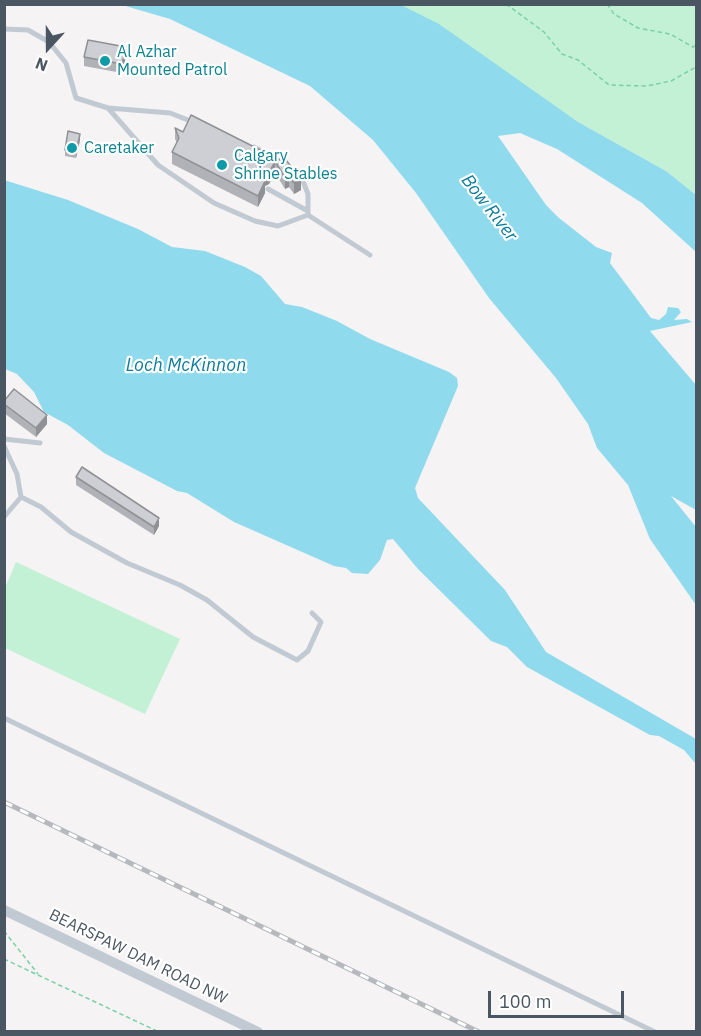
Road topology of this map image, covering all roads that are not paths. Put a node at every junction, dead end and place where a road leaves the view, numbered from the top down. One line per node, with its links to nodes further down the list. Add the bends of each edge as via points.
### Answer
1 (4, 28): 2 (lane, via 28,30 50,42 66,63 76,98)
2 (108, 108): 3 (lane, via 170,113); 6 (lane, via 158,165 214,203 255,221 278,226)
3 (204, 126)
4 (242, 142): 6 (lane, via 271,154 301,176 308,194)
5 (267, 189): 6 (lane)
6 (307, 213): 7 (lane)
7 (370, 255)
8 (4, 439): 9 (lane)
9 (40, 443)
10 (4, 446): 11 (lane, via 17,474)
11 (21, 496): 12 (lane); 13 (lane, via 80,537 207,600 253,637 297,660 308,651 321,622)
12 (5, 515)
13 (312, 613)
14 (4, 718): 17 (lane)
15 (4, 910): 16 (street, BEARSPAW DAM ROAD NW)
16 (258, 1032)
17 (655, 1032)

